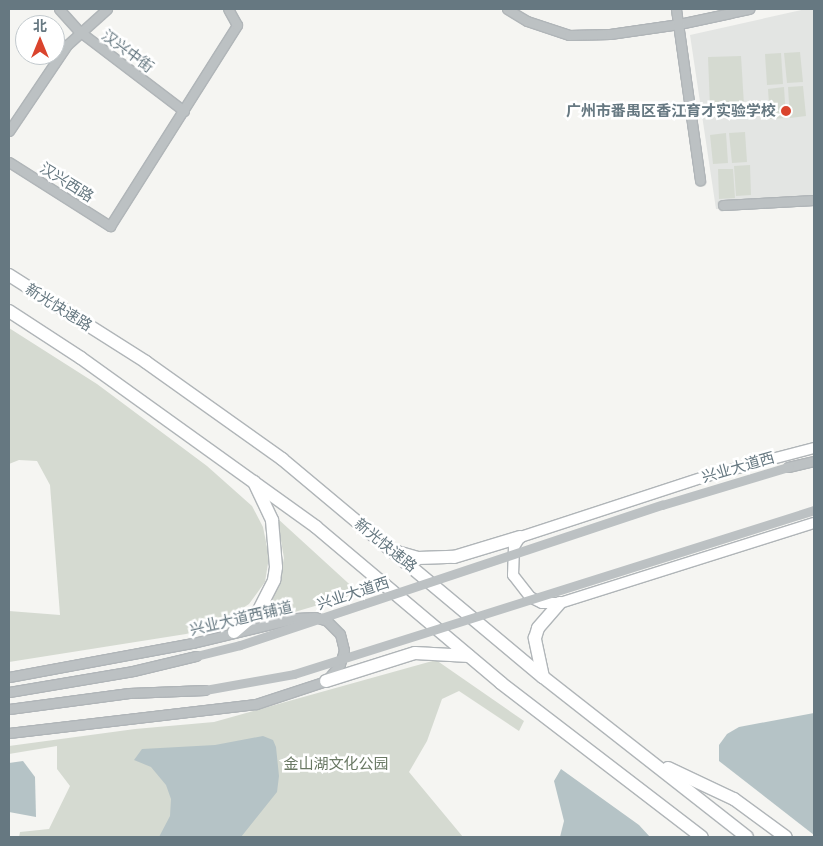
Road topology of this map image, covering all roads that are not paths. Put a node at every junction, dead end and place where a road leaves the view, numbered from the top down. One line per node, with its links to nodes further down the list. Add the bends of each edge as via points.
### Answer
1 (59, 9): 8 (street, 汉兴中街)
2 (107, 9): 8 (street)
3 (228, 9): 9 (street, via 237,25)
4 (507, 9): 7 (street, via 527,21 569,35 610,34)
5 (676, 9): 7 (street)
6 (749, 9): 7 (street)
7 (679, 24): 12 (street)
8 (79, 32): 9 (street, 汉兴中街); 10 (street, via 66,45)
9 (184, 111): 11 (street, 汉兴西路, via 110,226)
10 (9, 131)
11 (9, 162)
12 (700, 180)
13 (814, 200): 14 (street)
14 (723, 205)
15 (9, 275): 23 (highway, 新光快速路, via 146,362 282,459)
16 (9, 311): 19 (highway, 新光快速路)
17 (814, 448): 22 (main road, via 707,476)
18 (814, 461): 30 (street, 兴业大道西, bridge, via 662,505 240,645 133,671)
19 (252, 480): 25 (highway, via 272,520 276,567 274,580 260,610); 26 (highway, 新光快速路, via 316,527)
20 (814, 510): 31 (street, bridge, via 294,674 205,690 129,693)
21 (814, 523): 24 (main road)
22 (520, 537): 23 (highway, via 454,557 418,558); 24 (main road, via 514,547 513,575 530,597 542,603)
23 (393, 551): 28 (highway, 新光快速路)
24 (560, 604): 28 (highway, via 538,628 535,638)
25 (234, 632): 27 (street, 兴业大道西铺道); 29 (street, 兴业大道西铺道, via 296,618 315,617 327,621 340,634 344,650 340,664)
26 (469, 656): 29 (highway, via 415,653); 34 (highway, 新光快速路)
27 (9, 677)
28 (543, 677): 33 (highway, 新光快速路)
29 (326, 681): 32 (street, via 256,704)
30 (9, 692)
31 (9, 710)
32 (9, 733)
33 (652, 761): 37 (highway, 新光快速路); 38 (highway, via 734,799)
34 (667, 811): 35 (highway); 36 (highway, 新光快速路)
35 (693, 837)
36 (702, 837)
37 (747, 837)
38 (786, 837)

